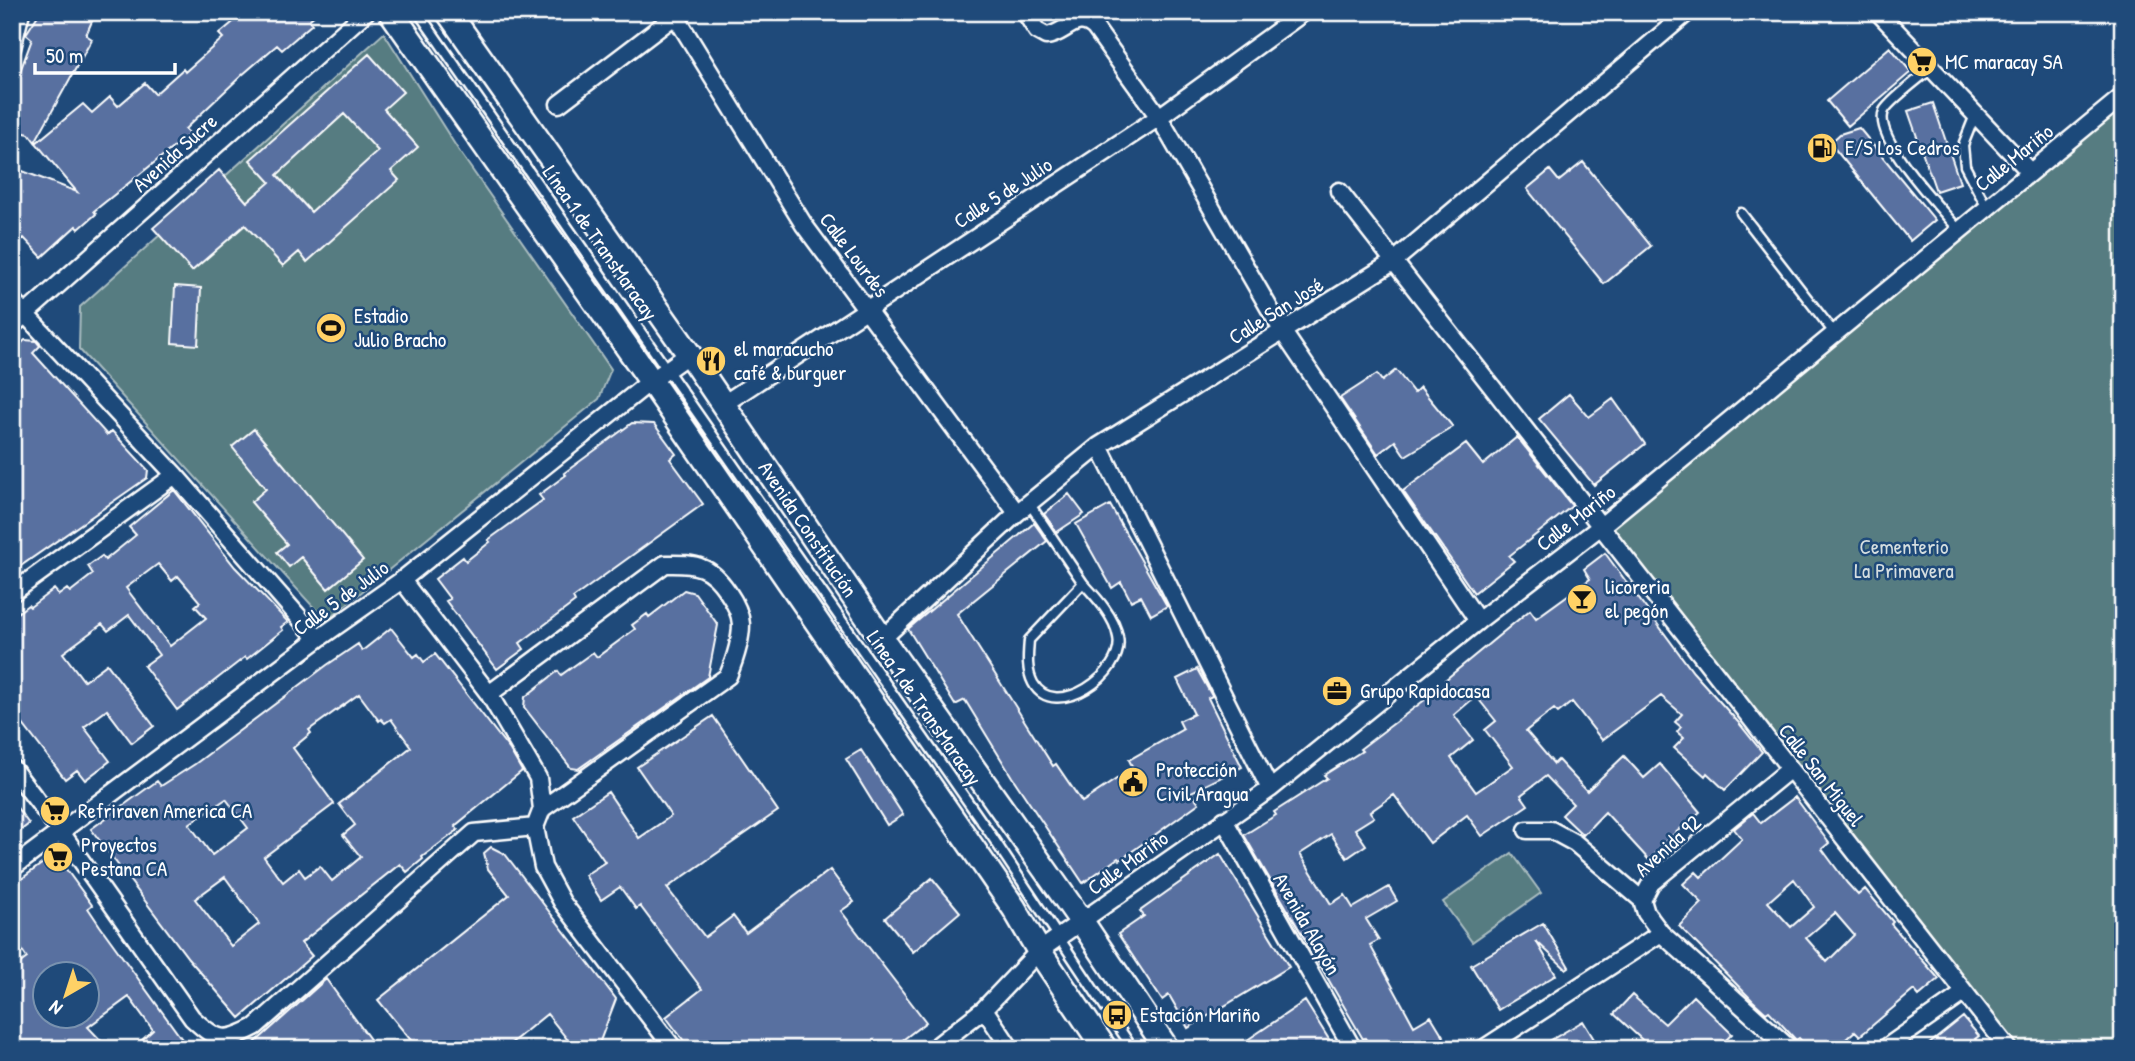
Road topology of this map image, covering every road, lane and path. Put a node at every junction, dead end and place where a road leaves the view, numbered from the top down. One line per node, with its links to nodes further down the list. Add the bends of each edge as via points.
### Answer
1 (21, 12): 11 (street)
2 (366, 12): 25 (street, Avenida Sucre)
3 (391, 12): 29 (street, Avenida Constitución)
4 (418, 12): 29 (lane, Línea 1 de TransMaracay)
5 (448, 12): 28 (street, Avenida Constitución)
6 (1025, 12): 16 (street, via 1046,36 1076,20 1091,24)
7 (1304, 12): 16 (street, Calle 5 de Julio)
8 (1688, 12): 22 (street, Calle San José)
9 (1878, 12): 12 (street)
10 (676, 13): 14 (street); 24 (street, Calle Lourdes, via 804,225)
11 (12, 48)
12 (1932, 68): 15 (street); 21 (lane, via 1884,109 1881,122 1901,160)
13 (2123, 96): 17 (street, Calle Mariño)
14 (559, 104)
15 (1975, 115): 17 (street); 19 (lane, via 1963,145 1965,166)
16 (1158, 117): 24 (street, Calle 5 de Julio); 26 (street)
17 (2030, 172): 19 (street, Calle Mariño)
18 (1339, 191): 22 (street, Calle San Miguel)
19 (1987, 208): 21 (street, Calle Mariño)
20 (1741, 213): 27 (lane)
21 (1960, 231): 27 (street, Calle Mariño)
22 (1394, 262): 26 (street, Calle San José); 34 (street, Calle San Miguel)
23 (12, 300): 25 (street)
24 (868, 308): 30 (street, Calle 5 de Julio); 33 (street, Calle Lourdes)
25 (18, 321): 32 (street)
26 (1283, 332): 31 (street, Calle San José); 38 (street)
27 (1835, 334): 34 (street, Calle Mariño)
28 (689, 354): 29 (street, Calle 5 de Julio); 30 (street, Avenida Constitución)
29 (659, 376): 35 (street, Calle 5 de Julio); 54 (lane, Línea 1 de TransMaracay, via 989,832); 55 (street, Avenida Constitución)
30 (722, 405): 40 (street, Avenida Constitución)
31 (1099, 446): 33 (street, Calle San José); 44 (street)
32 (175, 475): 37 (street); 39 (street)
33 (1023, 508): 36 (lane); 40 (street, Calle San José)
34 (1600, 527): 38 (street, Calle Mariño); 43 (street, Calle San Miguel)
35 (402, 580): 39 (street, Calle 5 de Julio); 41 (street)
36 (1083, 583): 36 (lane, via 1102,603 1119,638 1113,666 1073,696 1051,698 1032,682 1029,640)
37 (12, 593)
38 (1478, 621): 44 (street, Calle Mariño)
39 (318, 639): 49 (street, Calle 5 de Julio)
40 (882, 639): 52 (street, Avenida Constitución)
41 (489, 694): 45 (street, via 538,778); 45 (street, via 665,564 704,568 728,589 741,621 728,676)
42 (12, 768): 49 (street)
43 (1790, 769): 51 (street, Avenida 92, via 1651,883); 56 (street, Calle San Miguel)
44 (1270, 789): 46 (street, Calle Mariño)
45 (542, 809): 47 (street)
46 (1224, 820): 52 (street, Calle Mariño); 64 (street, Avenida Alayón)
47 (536, 827): 49 (street, via 474,833 255,1027 231,1039 210,1035 192,1018); 58 (street, via 543,867 562,902)
48 (1527, 830): 51 (street, via 1551,830 1575,843)
49 (61, 832): 50 (street, Calle 5 de Julio)
50 (12, 868)
51 (1642, 900): 53 (street, Avenida 92)
52 (1082, 922): 54 (street, Calle Mariño); 63 (street, Avenida Constitución)
53 (1661, 933): 65 (street); 66 (street, Avenida 92)
54 (1059, 937): 55 (street, Calle Mariño); 62 (lane, Línea 1 de TransMaracay)
55 (1039, 951): 57 (street, Calle Mariño); 61 (street, Avenida Constitución)
56 (1964, 993): 67 (street); 68 (street, Calle San Miguel)
57 (984, 1009): 59 (street, Calle Mariño); 60 (street)
58 (674, 1049)
59 (933, 1049)
60 (1011, 1049)
61 (1105, 1049)
62 (1133, 1049)
63 (1167, 1049)
64 (1353, 1049)
65 (1483, 1049)
66 (1790, 1049)
67 (1884, 1049)
68 (2009, 1049)

